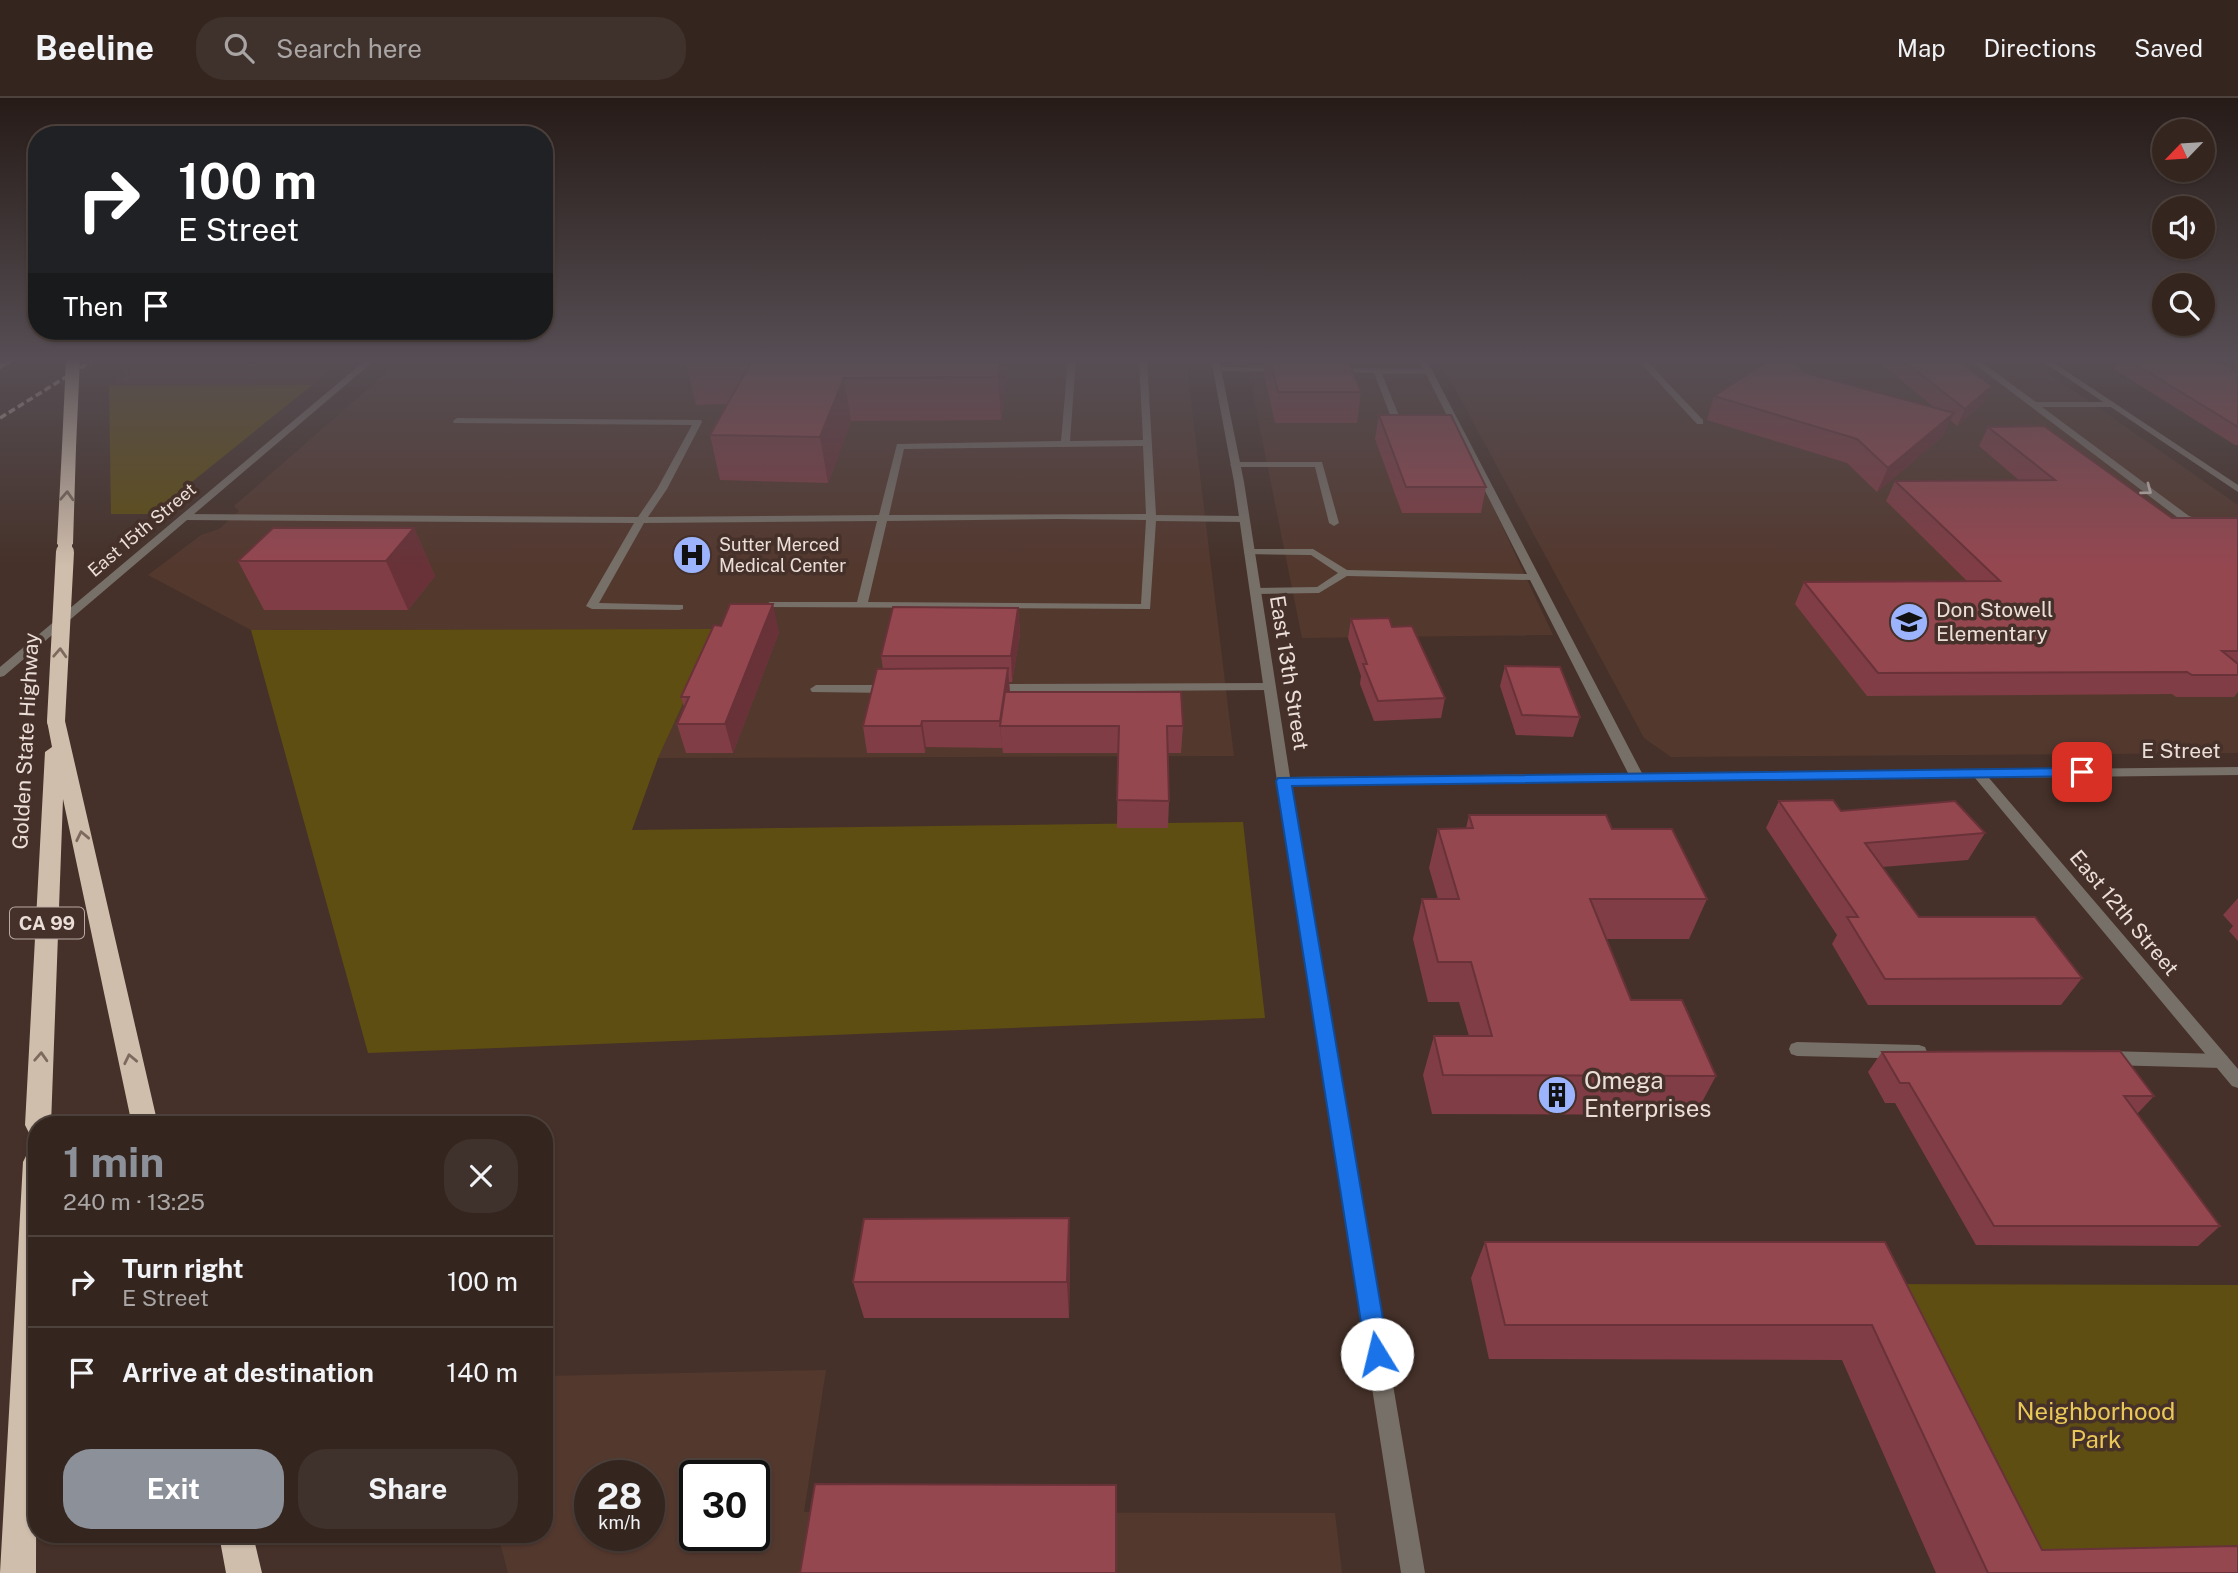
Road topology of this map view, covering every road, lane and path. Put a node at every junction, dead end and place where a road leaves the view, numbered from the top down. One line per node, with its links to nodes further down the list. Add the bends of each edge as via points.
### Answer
1 (70, 428): 35 (highway, Golden State Highway / CA 99, one-way to 1, bridge)
2 (291, 428): 16 (street, East 15th Street)
3 (695, 428): 20 (street)
4 (1066, 428): 13 (street)
5 (1146, 428): 12 (street)
6 (1228, 428): 14 (street, East 13th Street)
7 (1409, 428): 11 (street)
8 (1453, 428): 25 (street)
9 (2065, 428): 22 (street, one-way to 22, via 2185,518 2214,528)
10 (2146, 428): 15 (street)
11 (1414, 429)
12 (1147, 443): 13 (street); 18 (street)
13 (1065, 444): 17 (street, via 900,446)
14 (1235, 465): 19 (street, East 13th Street); 21 (street, via 1319,464)
15 (2238, 489)
16 (185, 517): 20 (street); 30 (street, East 15th Street)
17 (883, 517): 18 (street); 20 (street); 28 (street)
18 (1151, 517): 19 (street); 28 (street, via 1146,607)
19 (1244, 519): 23 (street, East 13th Street)
20 (641, 520): 29 (street, via 592,606)
21 (1334, 523)
22 (2238, 528)
23 (1249, 552): 24 (street, via 1313,552); 26 (street, East 13th Street)
24 (1345, 573): 25 (street); 26 (street, via 1319,590)
25 (1534, 577): 38 (street)
26 (1255, 591): 31 (street, East 13th Street)
27 (769, 605): 28 (street)
28 (862, 605)
29 (679, 607)
30 (0, 673)
31 (1269, 687): 32 (street); 39 (street, East 13th Street)
32 (981, 688)
33 (816, 689): 34 (street)
34 (898, 689)
35 (57, 722): 45 (highway, Golden State Highway / CA 99, one-way to 35); 46 (highway, one-way to 35)
36 (2238, 771): 37 (street, E Street)
37 (1978, 773): 38 (street, E Street); 43 (street, East 12th Street)
38 (1637, 777): 39 (street, E Street)
39 (1284, 781): 51 (street, East 13th Street)
40 (1797, 1049): 41 (street)
41 (1932, 1053)
42 (2093, 1057): 43 (street)
43 (2221, 1061): 44 (street, East 12th Street)
44 (2238, 1081)
45 (38, 1116)
46 (143, 1116)
47 (28, 1356): 49 (highway)
48 (238, 1543): 50 (highway)
49 (18, 1573)
50 (244, 1573)
51 (1413, 1573)

